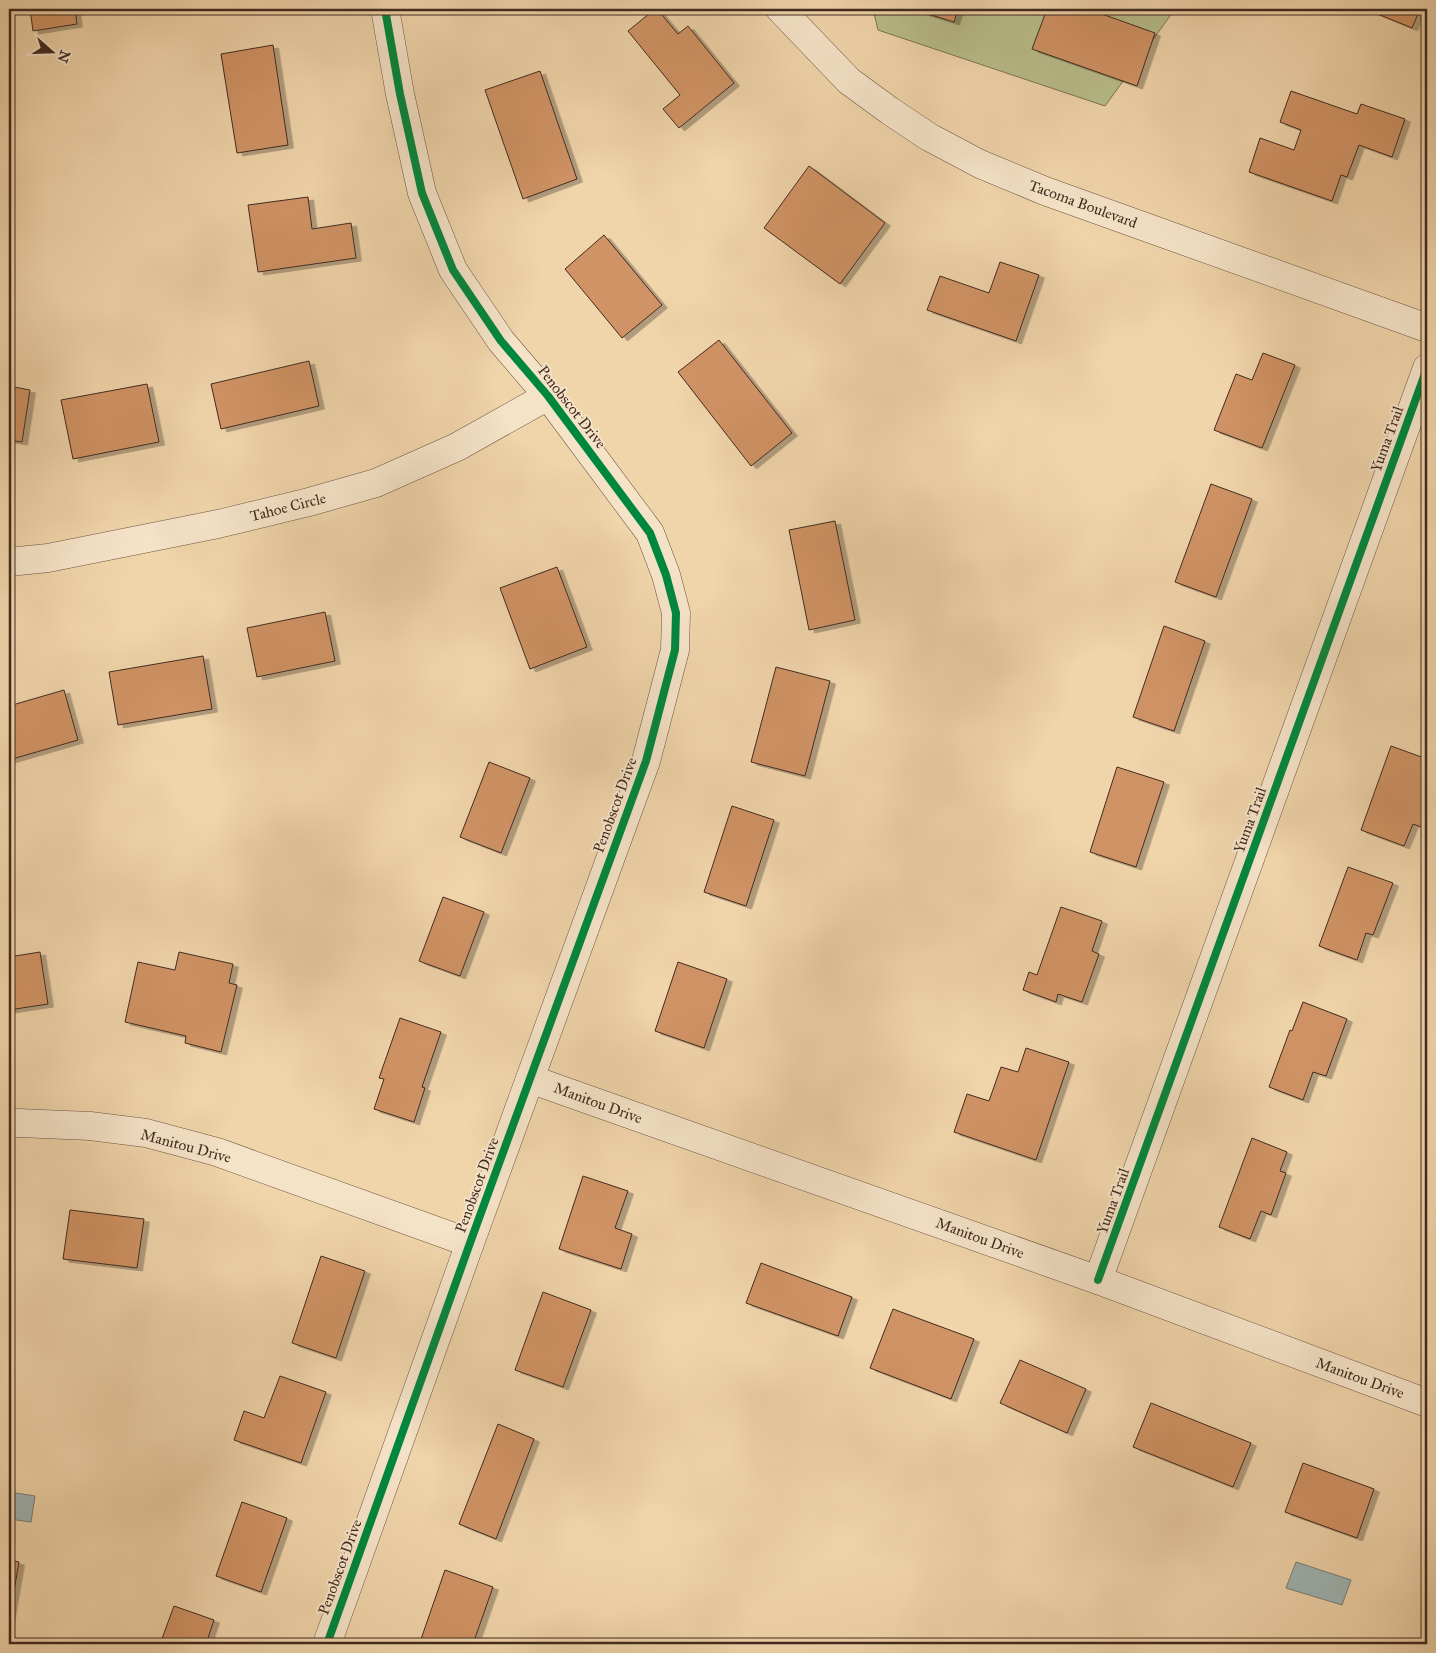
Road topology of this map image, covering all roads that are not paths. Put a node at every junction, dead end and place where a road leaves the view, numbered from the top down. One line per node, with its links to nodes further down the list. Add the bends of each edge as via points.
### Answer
1 (385, 9): 5 (street, Penobscot Drive, via 422,193 453,270 501,341)
2 (780, 9): 3 (street, Tacoma Boulevard, via 849,81 929,137 980,164 1045,191)
3 (1427, 328)
4 (1427, 368): 10 (street, Yuma Trail)
5 (548, 396): 6 (street, Tahoe Circle, via 457,447 376,483 218,524 48,558); 7 (street, Penobscot Drive, via 650,533 676,613 675,650 646,761)
6 (9, 562)
7 (530, 1079): 9 (street, Penobscot Drive); 10 (street, Manitou Drive)
8 (9, 1124): 9 (street, Manitou Drive, via 90,1126 146,1133 217,1152)
9 (470, 1243): 12 (street, Penobscot Drive)
10 (1098, 1280): 11 (street, Manitou Drive)
11 (1427, 1403)
12 (327, 1644)

